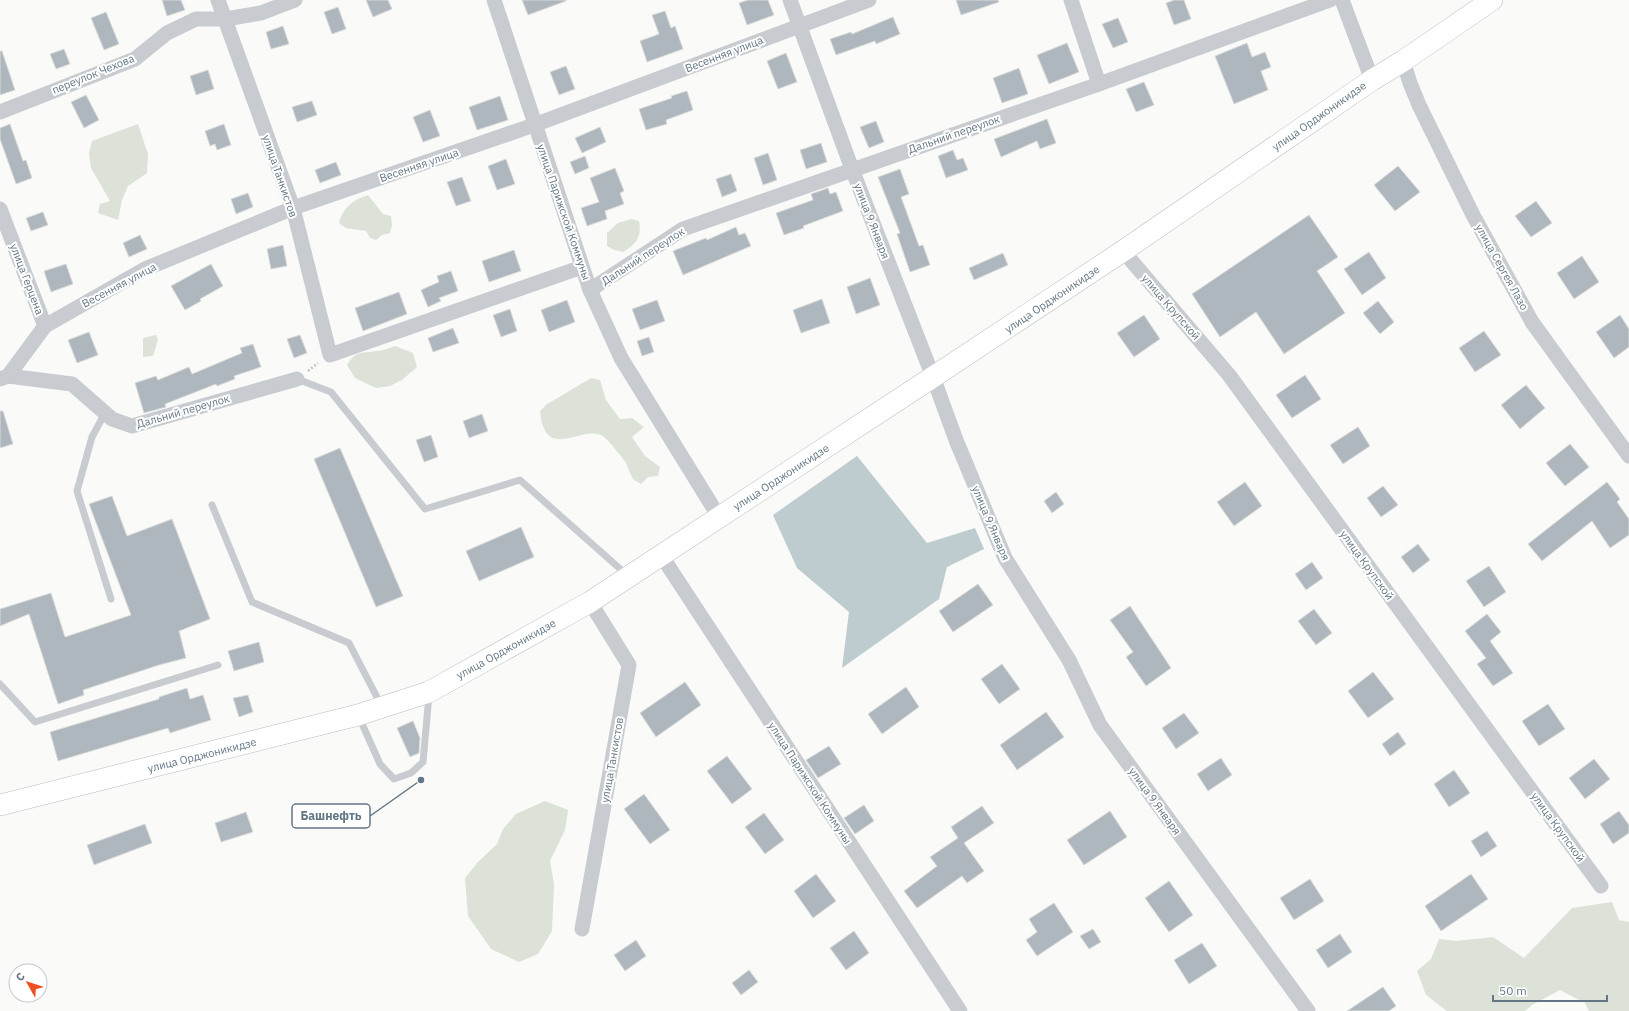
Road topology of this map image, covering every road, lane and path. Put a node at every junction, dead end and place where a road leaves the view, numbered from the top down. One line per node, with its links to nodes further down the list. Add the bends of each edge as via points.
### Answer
1 (218, 0): 10 (street, улица Танкистов)
2 (296, 0): 10 (street, переулок Чехова, via 261,13)
3 (494, 0): 16 (street, улица Парижской Коммуны)
4 (790, 0): 11 (street, улица 9 Января)
5 (869, 0): 11 (street, Весенняя улица)
6 (1070, 0): 14 (street)
7 (1330, 0): 14 (street, Дальний переулок)
8 (1342, 0): 13 (street)
9 (1492, 0): 12 (main road, улица Орджоникидзе)
10 (225, 19): 15 (street, переулок Чехова, via 196,20 167,33 135,59); 18 (street, улица Танкистов)
11 (799, 26): 16 (street, Весенняя улица); 17 (street, улица 9 Января)
12 (1404, 61): 13 (main road, улица Орджоникидзе); 29 (street, улица Сергея Лазо, via 1419,105 1473,215 1532,322)
13 (1372, 80): 20 (main road, улица Орджоникидзе)
14 (1100, 84): 17 (street, Дальний переулок)
15 (0, 112)
16 (534, 125): 18 (street, Весенняя улица); 21 (street, улица Парижской Коммуны)
17 (852, 169): 22 (street, Дальний переулок, via 683,229); 26 (street, улица 9 Января)
18 (292, 208): 23 (street, Весенняя улица, via 145,269); 24 (street, улица Танкистов)
19 (0, 209): 23 (street, улица Герцена)
20 (1123, 251): 26 (main road, улица Орджоникидзе); 42 (street, улица Крупской, via 1229,375)
21 (582, 267): 22 (street, улица Парижской Коммуны); 24 (street)
22 (590, 290): 31 (street, улица Парижской Коммуны, via 621,358)
23 (45, 326): 25 (street, Весенняя улица)
24 (330, 355): 27 (path)
25 (4, 377): 28 (street, Дальний переулок, via 72,384)
26 (933, 377): 31 (main road, улица Орджоникидзе); 45 (street, улица 9 Января, via 1005,558 1069,660 1100,725)
27 (297, 379): 28 (street, Дальний переулок, via 132,426); 33 (lane, via 331,392 425,509 520,480)
28 (106, 413): 34 (lane, via 92,437 77,491)
29 (1629, 456)
30 (212, 505): 39 (lane, via 252,602 349,643)
31 (719, 517): 32 (main road, улица Орджоникидзе)
32 (661, 555): 33 (main road, улица Орджоникидзе); 44 (street, улица Парижской Коммуны)
33 (628, 576): 35 (main road, улица Орджоникидзе)
34 (112, 599)
35 (590, 602): 38 (main road, улица Орджоникидзе); 43 (street, улица Танкистов, via 629,665)
36 (218, 665): 37 (lane, via 35,722)
37 (0, 684)
38 (429, 692): 39 (main road, улица Орджоникидзе); 40 (lane, via 423,762 411,773 394,779 380,764)
39 (382, 707): 40 (main road, улица Орджоникидзе)
40 (358, 714): 41 (main road, улица Орджоникидзе)
41 (0, 805)
42 (1601, 886)
43 (582, 929)
44 (960, 1011)
45 (1308, 1011)

